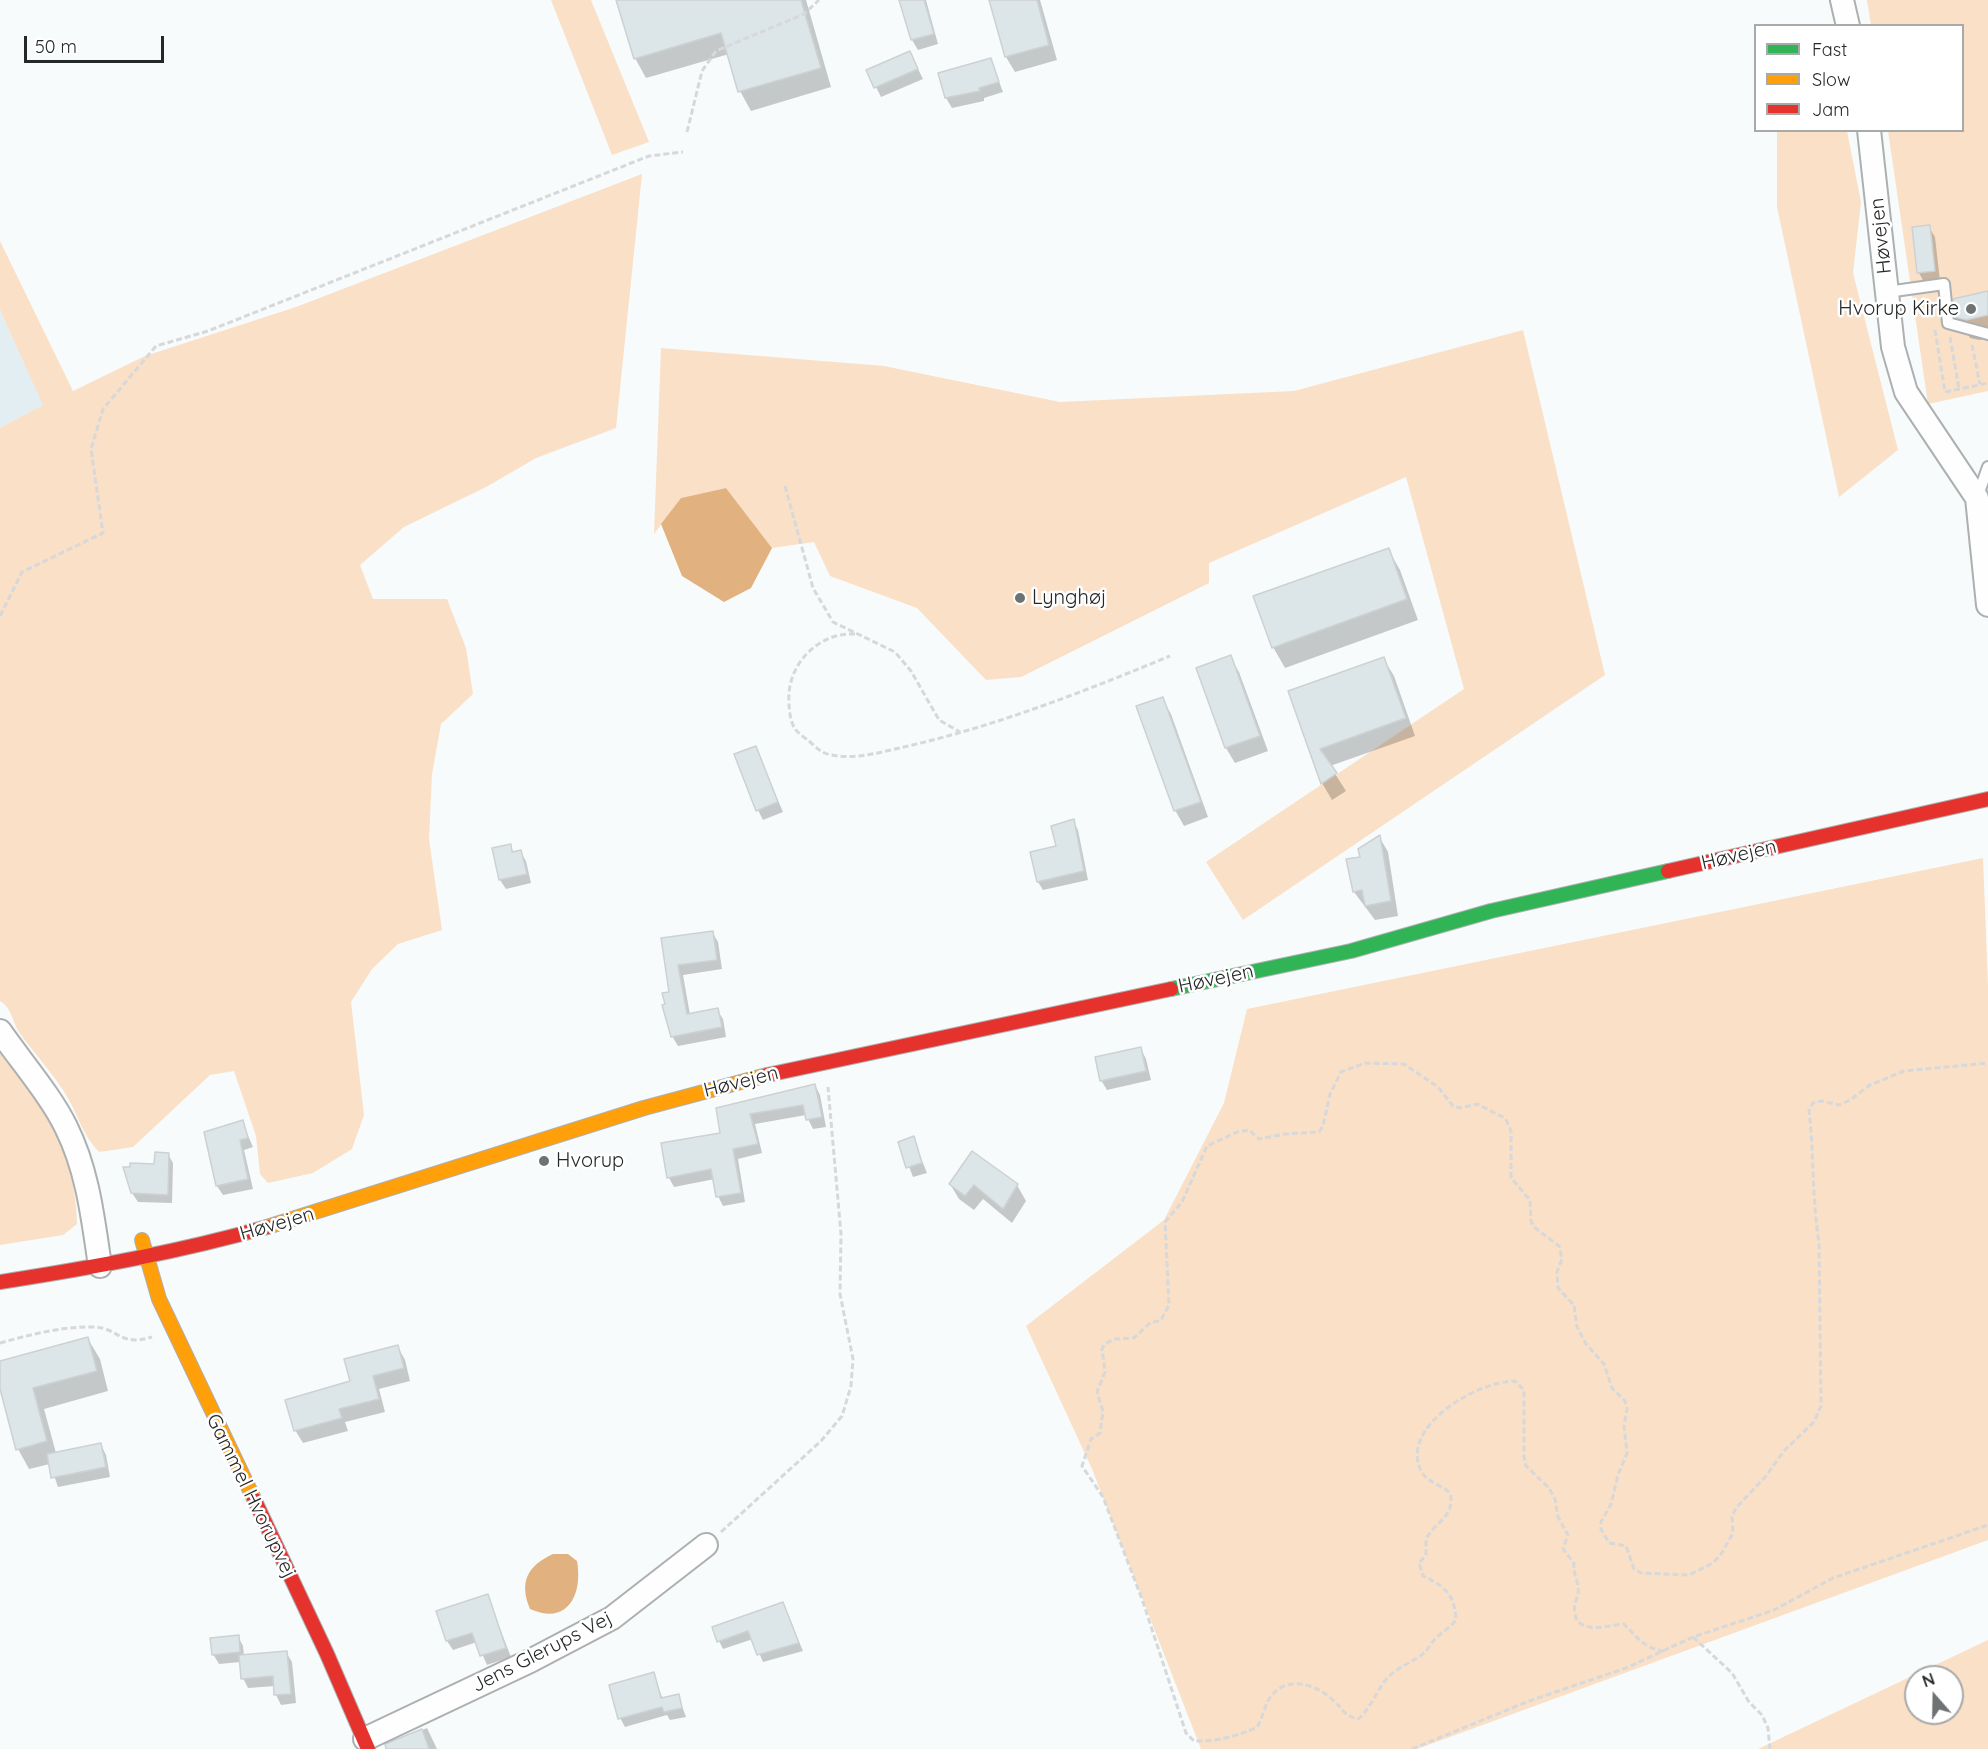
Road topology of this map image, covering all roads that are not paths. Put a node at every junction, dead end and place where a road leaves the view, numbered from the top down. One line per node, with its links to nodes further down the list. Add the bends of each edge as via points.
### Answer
1 (1842, 0): 2 (street)
2 (1848, 24)
3 (1869, 132): 4 (street, Høvejen)
4 (1887, 292): 5 (lane, via 1944,284 1948,323); 7 (street, Høvejen, via 1893,347 1906,392)
5 (1988, 334)
6 (1988, 467): 7 (lane)
7 (1977, 498): 8 (street, Høvejen)
8 (1988, 605)
9 (1988, 800): 10 (main road, Høvejen)
10 (1491, 911): 11 (main road, Høvejen); 15 (main road, Høvejen, via 1350,951 826,1062 644,1108 334,1208)
11 (1371, 930)
12 (0, 1031): 14 (street, via 65,1124 87,1187)
13 (142, 1240): 15 (main road, Gammel Hvorupvej)
14 (98, 1253): 15 (main road, Høvejen); 16 (main road, Høvejen)
15 (146, 1258): 18 (main road, Gammel Hvorupvej, via 173,1331)
16 (0, 1282)
17 (706, 1545): 18 (street, Jens Glerups Vej, via 612,1618)
18 (367, 1744)

